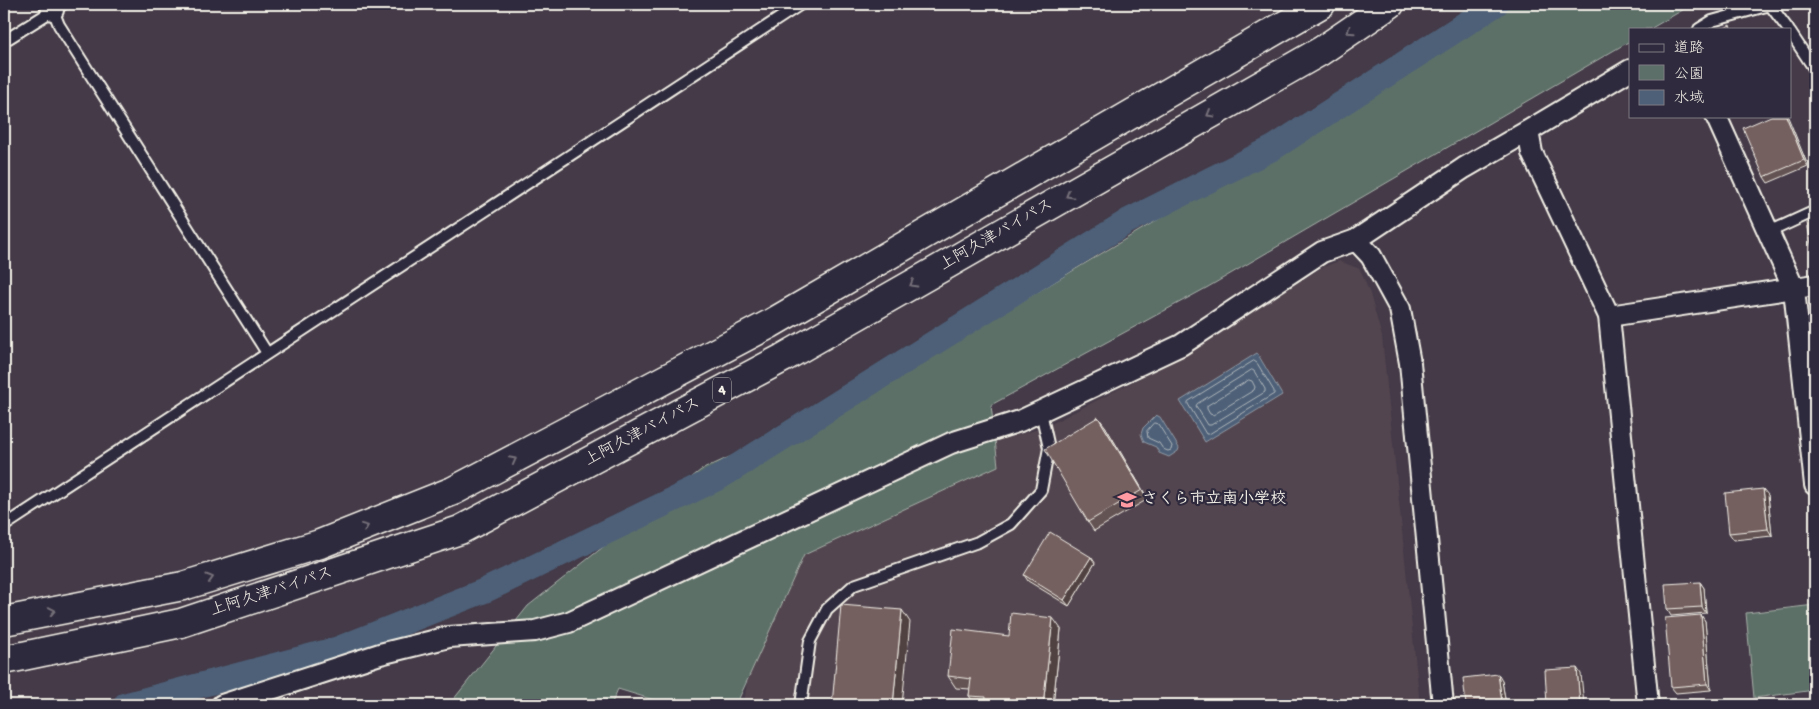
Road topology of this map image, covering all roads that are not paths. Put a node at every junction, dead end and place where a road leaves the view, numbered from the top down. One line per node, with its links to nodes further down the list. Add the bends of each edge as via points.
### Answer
1 (801, 4): 19 (lane)
2 (1321, 4): 23 (highway, 上阿久津バイパス / 4, one-way to 2, via 183,586 320,544 454,491 770,324)
3 (1390, 4): 24 (highway, 上阿久津バイパス / 4, one-way to 24, via 1321,52 783,358 460,530 181,623)
4 (55, 6): 8 (lane); 19 (lane, via 59,25)
5 (1701, 28): 6 (lane, via 1712,21 1770,4)
6 (1787, 28)
7 (1792, 35): 9 (lane)
8 (4, 42)
9 (1815, 70)
10 (1629, 71): 12 (street)
11 (1717, 118): 14 (street)
12 (1528, 132): 15 (street, via 1464,168); 18 (street, via 1532,153)
13 (1815, 211): 14 (lane)
14 (1769, 232): 17 (street)
15 (1356, 240): 20 (street, via 1322,252 1181,345); 27 (street, via 1371,256 1400,310 1410,363)
16 (1815, 285): 17 (street)
17 (1794, 288): 18 (street); 21 (street)
18 (1609, 316): 28 (street)
19 (267, 353): 22 (lane)
20 (1041, 412): 25 (street, via 951,443 569,622 535,631 449,636 380,654); 26 (lane, via 1049,448 1041,490 1011,524 978,542 854,584 827,609 810,641)
21 (1815, 485)
22 (4, 526)
23 (4, 620)
24 (4, 660)
25 (222, 705)
26 (801, 705)
27 (1442, 705)
28 (1648, 705)

